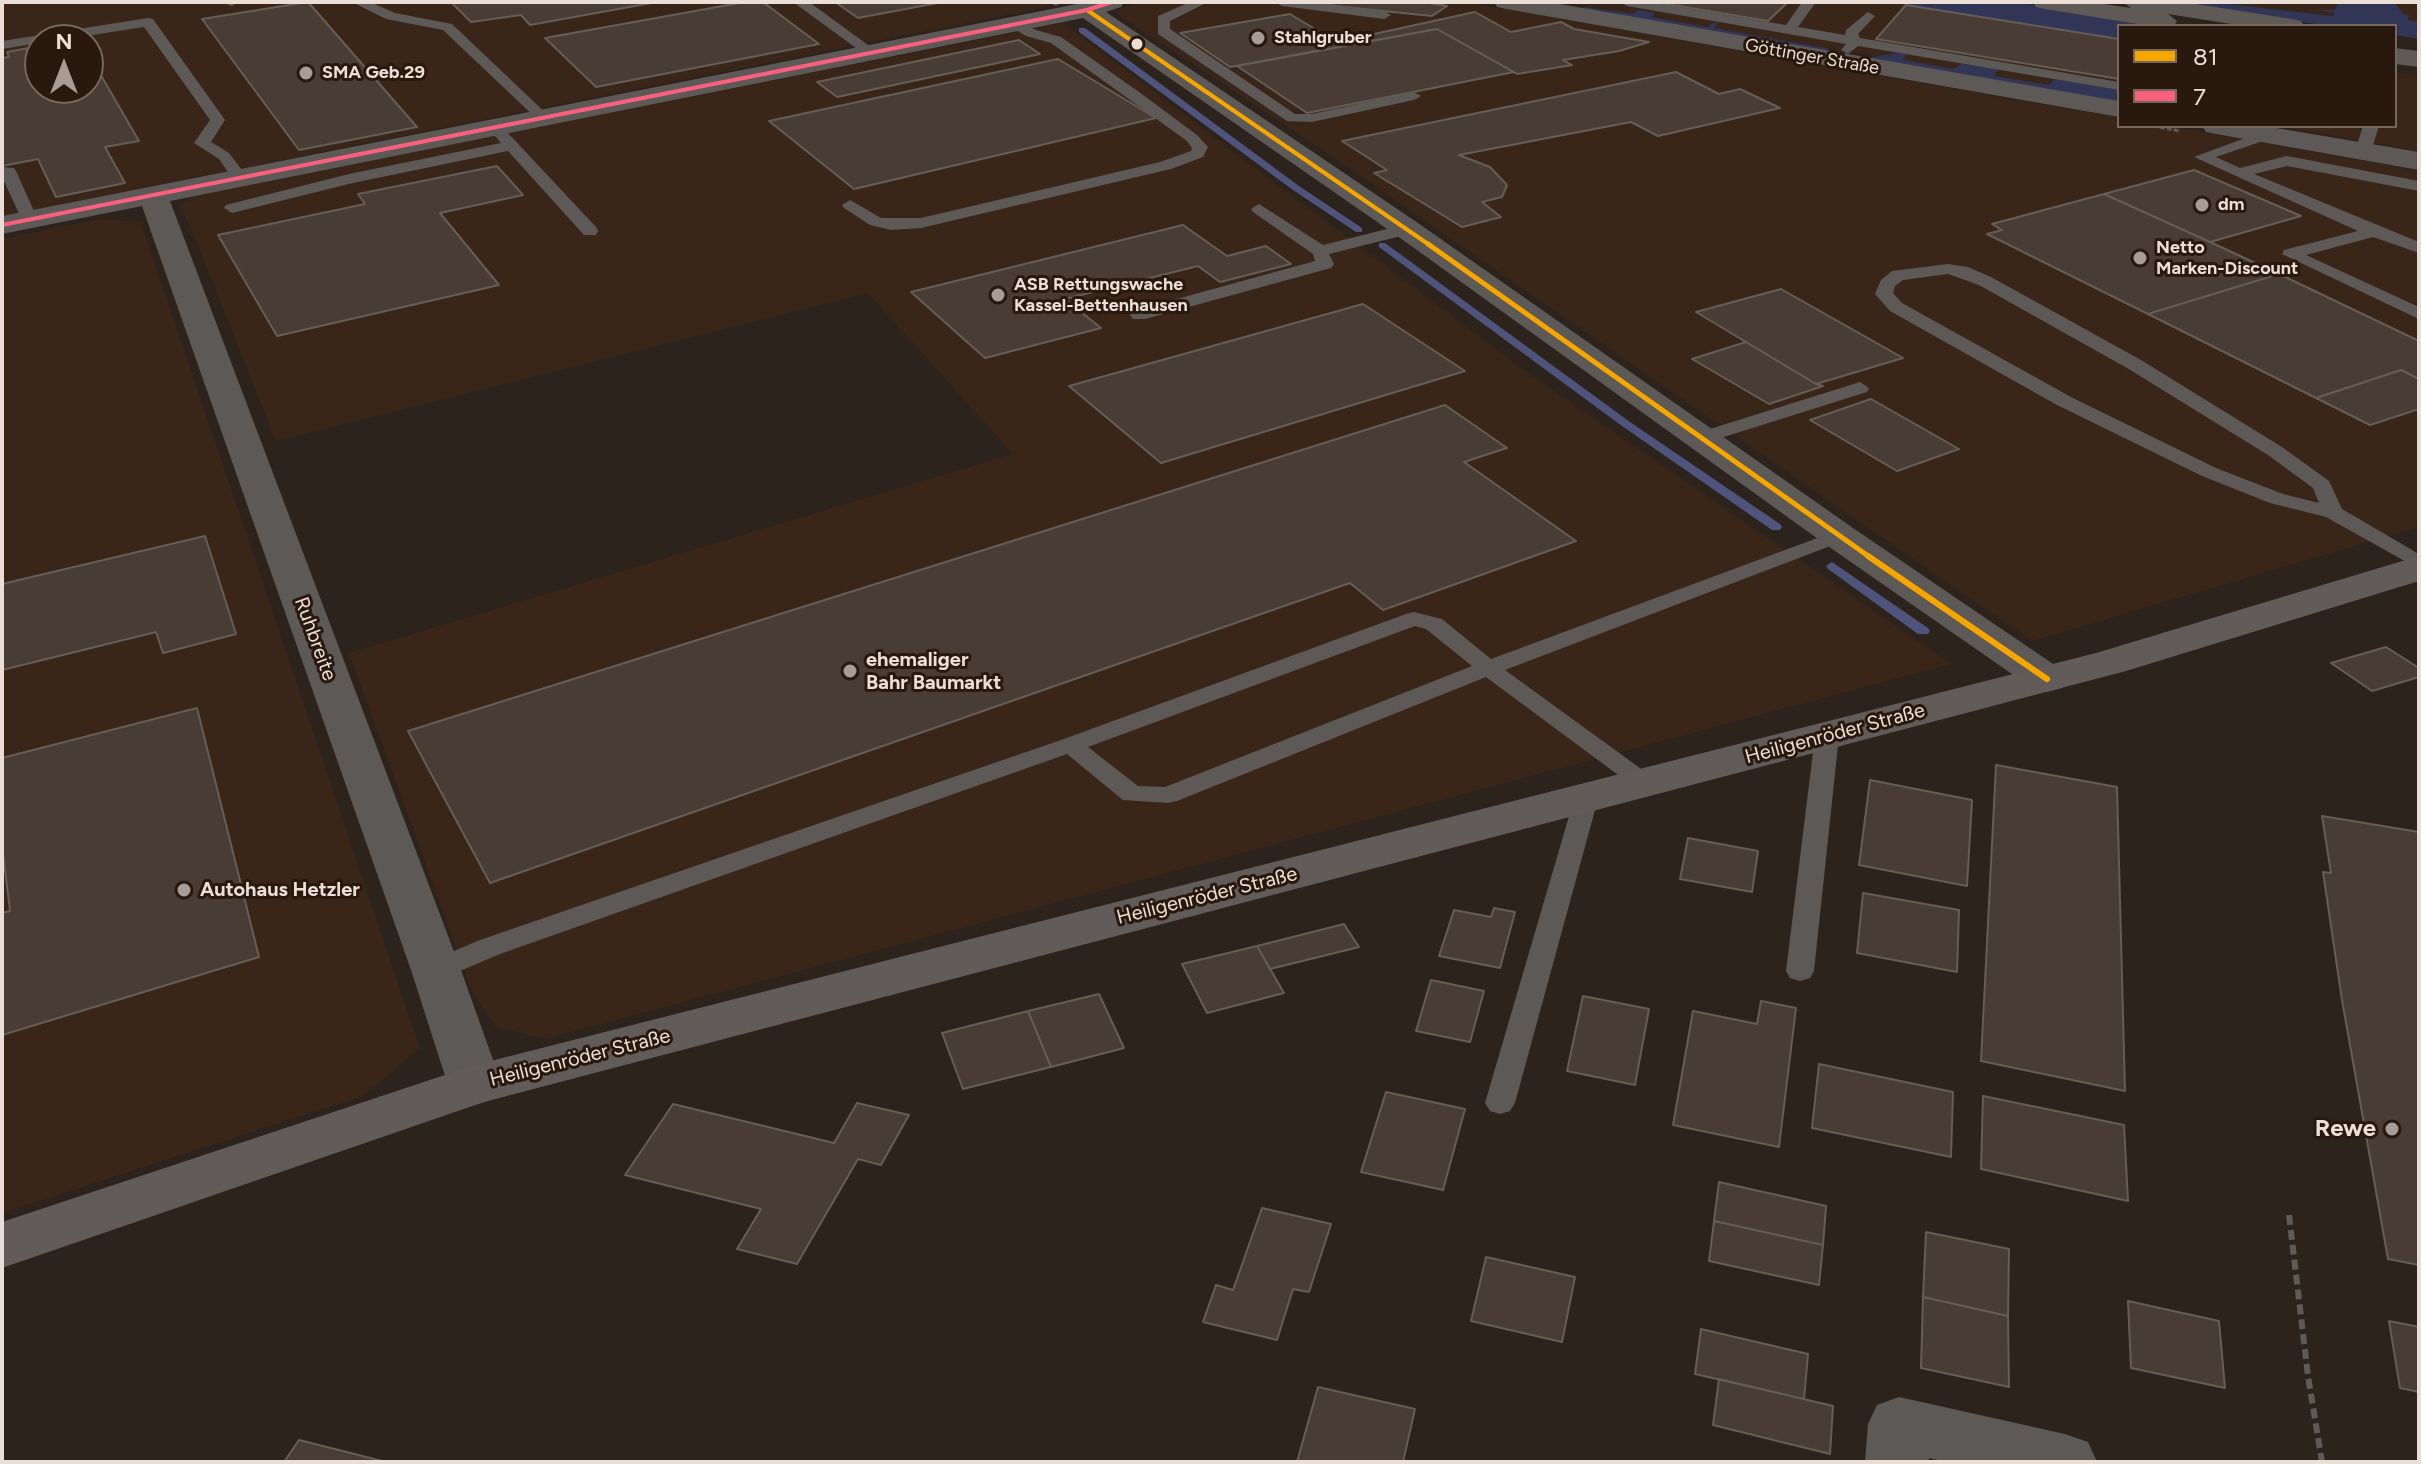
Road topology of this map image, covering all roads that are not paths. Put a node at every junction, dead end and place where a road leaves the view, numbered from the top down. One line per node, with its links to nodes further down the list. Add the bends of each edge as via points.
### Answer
1 (359, 2): 29 (lane, via 391,16 447,27)
2 (800, 2): 22 (lane)
3 (1201, 2): 27 (lane, via 1163,19 1163,31 1292,118)
4 (1282, 2): 12 (lane)
5 (1506, 2): 11 (street, Göttinger Straße)
6 (1627, 2): 17 (lane)
7 (1809, 2): 17 (lane)
8 (2045, 2): 15 (main road)
9 (2135, 2): 16 (main road)
10 (1100, 6): 14 (street); 45 (street)
11 (1559, 6): 25 (street, Göttinger Straße)
12 (1384, 15)
13 (1868, 16): 18 (lane, via 1851,33)
14 (1016, 24): 22 (street); 40 (lane, via 1056,40 1121,86 1192,138 1200,147 1198,154 921,223 876,222)
15 (2187, 24)
16 (2279, 24)
17 (1789, 30): 18 (lane)
18 (1855, 41): 25 (lane); 26 (lane)
19 (2397, 41): 21 (main road)
20 (2, 45): 37 (lane, via 148,22 218,120 202,143 224,156)
21 (2419, 45)
22 (872, 53): 29 (street)
23 (2397, 56): 24 (main road)
24 (2419, 59)
25 (1840, 62): 28 (street, Göttinger Straße)
26 (2117, 86)
27 (1414, 96)
28 (2117, 109)
29 (544, 118): 33 (street)
30 (2227, 128): 32 (street)
31 (2365, 133): 32 (street); 34 (street)
32 (2267, 135): 36 (lane, via 2202,157)
33 (503, 137): 37 (street); 41 (lane); 46 (lane)
34 (2419, 161)
35 (2, 172): 43 (lane, via 8,171)
36 (2239, 173): 38 (lane, via 2287,161); 47 (lane)
37 (240, 178): 39 (street)
38 (2419, 186)
39 (153, 195): 43 (street); 63 (street, Ruhbreite)
40 (850, 205)
41 (232, 208)
42 (1259, 209): 49 (lane)
43 (30, 220): 44 (street)
44 (2, 225)
45 (1407, 229): 49 (lane); 53 (street)
46 (590, 231)
47 (2374, 232): 48 (lane); 50 (lane, via 2290,254)
48 (2419, 248)
49 (1320, 251): 51 (lane, via 1325,264)
50 (2419, 314)
51 (1139, 315)
52 (1860, 388): 53 (lane)
53 (1701, 438): 55 (street)
54 (2333, 512): 54 (lane, via 2277,499 2209,472 2064,401 1896,307 1884,294 1887,284 1898,275 1948,269 1985,281 2275,451 2322,485); 56 (lane)
55 (1839, 536): 57 (lane); 58 (street)
56 (2419, 565): 58 (street, Heiligenröder Straße)
57 (1488, 668): 60 (lane, via 1434,624 1414,619); 60 (lane, via 1168,795 1132,794); 61 (lane)
58 (2047, 679): 59 (street, Heiligenröder Straße)
59 (1827, 736): 61 (street, Heiligenröder Straße); 64 (lane)
60 (1070, 745): 63 (lane)
61 (1646, 784): 62 (street, Heiligenröder Straße)
62 (1586, 799): 65 (street, Heiligenröder Straße); 66 (lane)
63 (436, 970): 65 (street, Ruhbreite)
64 (1800, 971)
65 (475, 1085): 67 (street, Heiligenröder Straße)
66 (1500, 1103)
67 (2, 1245)
68 (1897, 1462): 69 (street, via 1899,1424)
69 (2065, 1462)

